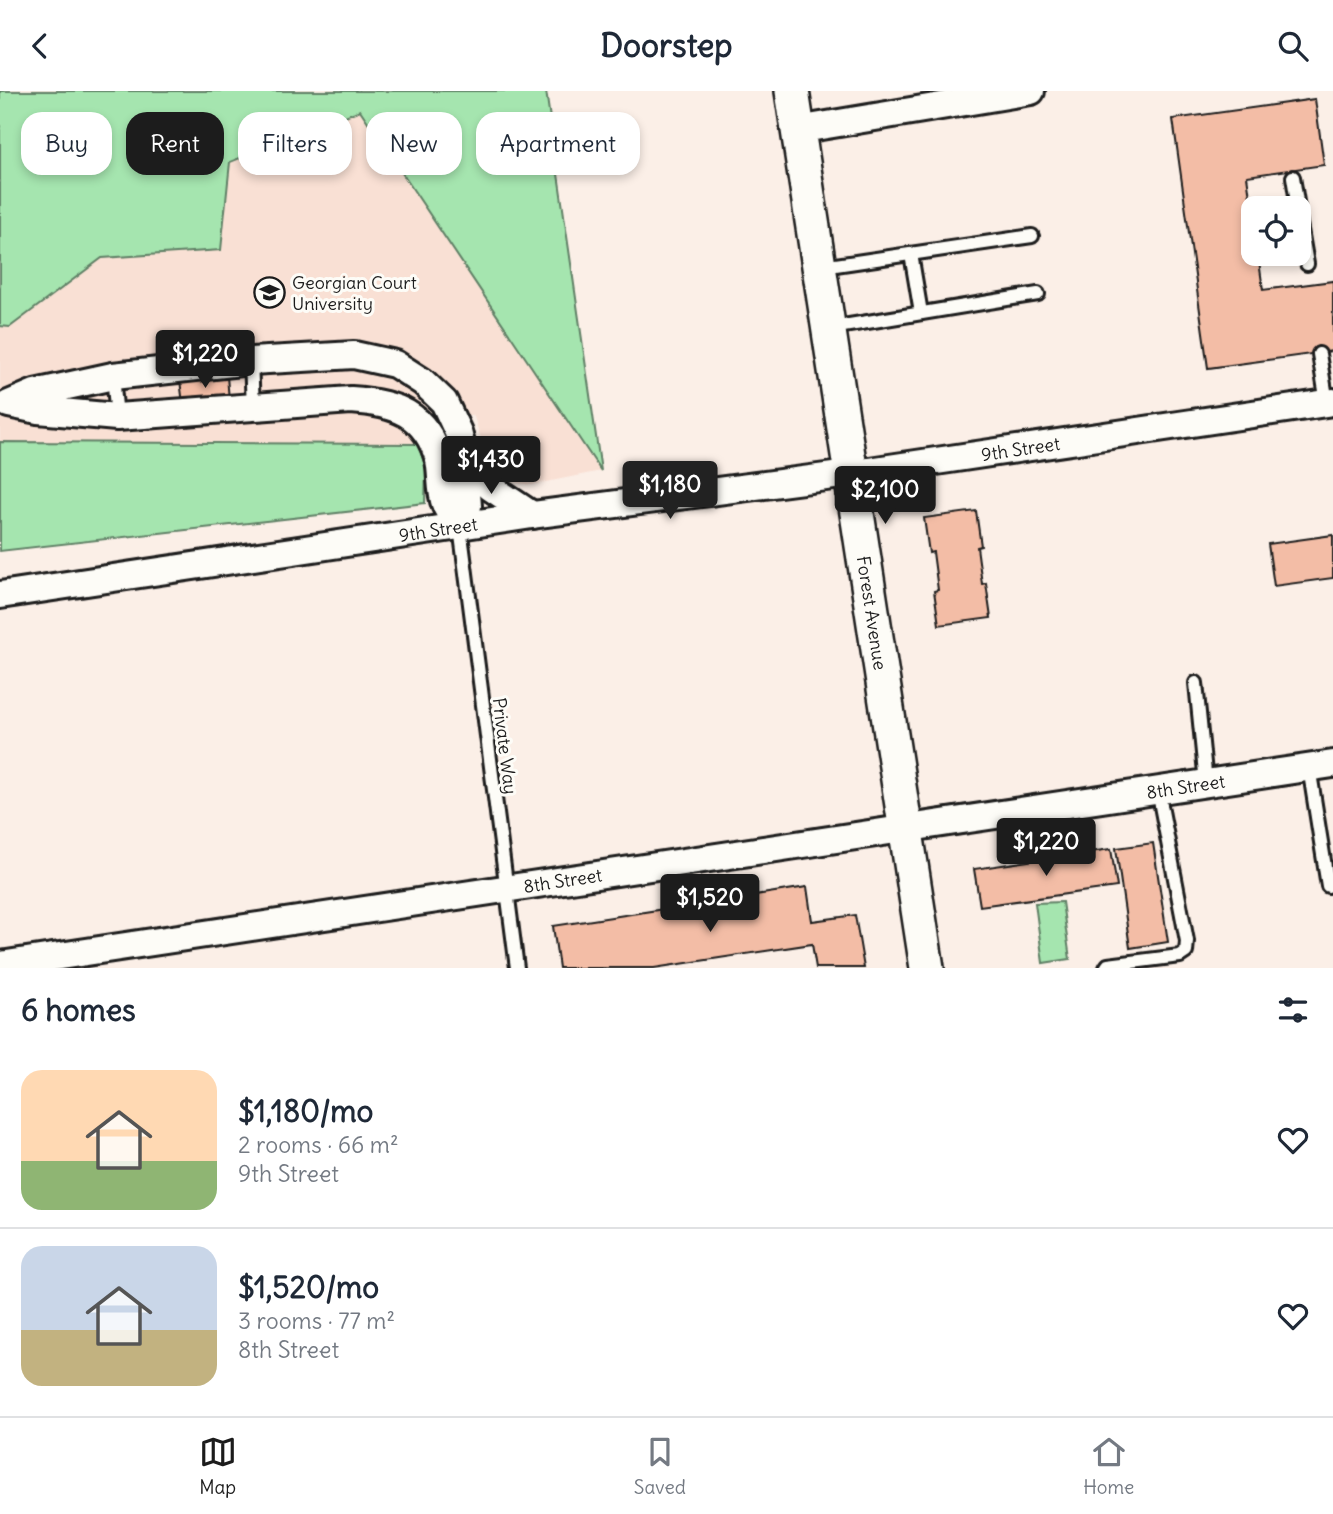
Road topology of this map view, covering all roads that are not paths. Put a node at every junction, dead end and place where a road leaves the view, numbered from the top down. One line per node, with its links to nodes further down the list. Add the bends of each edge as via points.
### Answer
1 (792, 91): 3 (street, Forest Avenue)
2 (1030, 91): 3 (street)
3 (797, 130): 8 (street, Forest Avenue)
4 (1293, 177): 5 (lane)
5 (1296, 196)
6 (1032, 236): 7 (lane)
7 (911, 254): 8 (lane); 10 (lane)
8 (818, 268): 11 (street, Forest Avenue)
9 (1038, 294): 10 (lane)
10 (921, 313): 11 (lane)
11 (827, 328): 20 (street, Forest Avenue)
12 (1320, 354): 15 (lane)
13 (251, 361): 14 (street); 17 (lane); 19 (street, via 354,355 395,364 444,401)
14 (113, 376): 16 (street, via 35,393); 18 (lane)
15 (1330, 403): 20 (street, 9th Street)
16 (5, 405): 18 (street)
17 (254, 407): 18 (street); 22 (street, via 351,400 382,402 403,411 431,438 445,503)
18 (117, 417)
19 (464, 456): 21 (street, via 490,487); 22 (street, via 468,506)
20 (849, 474): 21 (street, 9th Street); 28 (street, Forest Avenue)
21 (532, 515): 22 (street, 9th Street)
22 (460, 527): 23 (street, 9th Street); 30 (lane, Private Way)
23 (0, 595)
24 (1196, 683): 26 (lane)
25 (1321, 766): 26 (street, 8th Street); 29 (lane)
26 (1206, 783): 27 (street, 8th Street)
27 (1158, 790): 28 (street, 8th Street); 34 (lane, via 1186,952 1108,964)
28 (905, 829): 30 (street, 8th Street); 33 (street, Forest Avenue)
29 (1328, 886)
30 (506, 889): 31 (street, 8th Street); 32 (lane, Private Way)
31 (0, 965)
32 (517, 968)
33 (927, 968)
34 (1106, 968)

